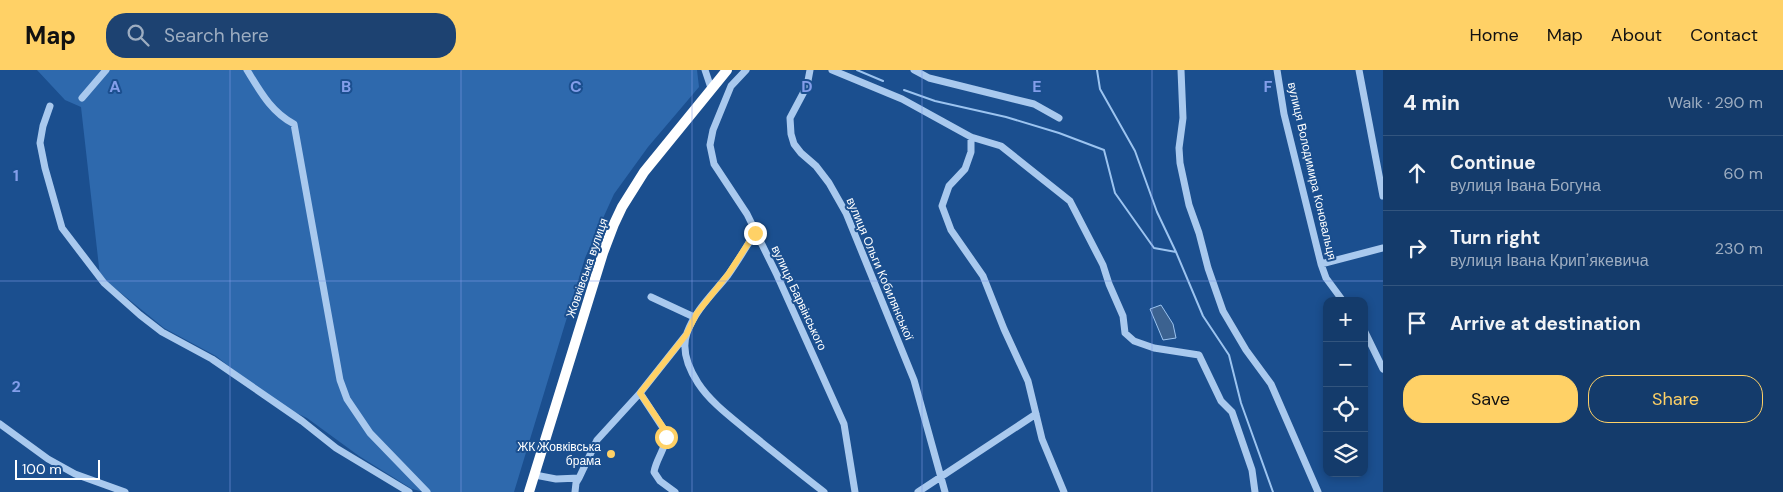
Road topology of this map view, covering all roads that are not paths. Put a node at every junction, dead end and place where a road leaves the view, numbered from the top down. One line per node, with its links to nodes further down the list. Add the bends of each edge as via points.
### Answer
1 (106, 70): 14 (street)
2 (247, 70): 36 (street, via 272,108 294,124 336,362 347,399 370,433)
3 (706, 70): 13 (street)
4 (727, 70): 13 (highway, Жовківська вулиця)
5 (746, 70): 19 (street, вулиця Барвінського, via 731,86 710,145 714,164)
6 (810, 70): 32 (street, вулиця Ольги Кобилянської, via 807,86 790,118 794,144 829,183 846,213 914,380)
7 (832, 70): 12 (street)
8 (914, 70): 16 (street, via 929,78 1034,104)
9 (1181, 70): 46 (street, via 1183,118 1180,163 1208,268 1223,311 1271,384)
10 (1277, 70): 21 (street, вулиця Володимира Коновальця, via 1284,114)
11 (1359, 70): 18 (street)
12 (845, 72): 17 (street)
13 (711, 88): 31 (highway, Жовківська вулиця, via 644,172 614,224)
14 (82, 98)
15 (50, 106): 35 (street, via 40,143 62,228 100,279 162,332 212,359 336,448)
16 (1058, 118)
17 (971, 137): 29 (street, via 966,169 949,186 942,206 952,230 983,276 1028,381); 45 (street, via 1001,146 1070,201 1104,265 1123,316 1125,333 1134,341 1154,348 1199,355 1221,401 1232,412 1252,470)
18 (1383, 196)
19 (755, 233): 24 (street); 41 (street, вулиця Барвінського, via 844,424)
20 (1383, 248): 21 (street)
21 (1321, 264): 23 (street, вулиця Володимира Коновальця, via 1326,278)
22 (650, 297): 24 (street)
23 (1340, 297)
24 (694, 317): 25 (street)
25 (686, 335): 28 (street); 40 (street, via 684,348 687,359 699,384 710,397)
26 (1368, 338): 27 (street)
27 (1383, 368)
28 (640, 393): 33 (street, via 597,440); 39 (street, via 665,430 666,437 654,472 660,482)
29 (1036, 414): 32 (street); 44 (street, via 1042,439)
30 (0, 424): 34 (street, via 74,474)
31 (535, 475): 33 (street, via 556,479); 37 (highway, Жовківська вулиця)
32 (940, 476): 42 (street); 43 (street, вулиця Ольги Кобилянської)
33 (579, 478): 38 (street)
34 (125, 492)
35 (410, 492)
36 (427, 492)
37 (529, 492)
38 (576, 492)
39 (675, 492)
40 (824, 492)
41 (855, 492)
42 (918, 492)
43 (945, 492)
44 (1064, 492)
45 (1255, 492)
46 (1318, 492)

